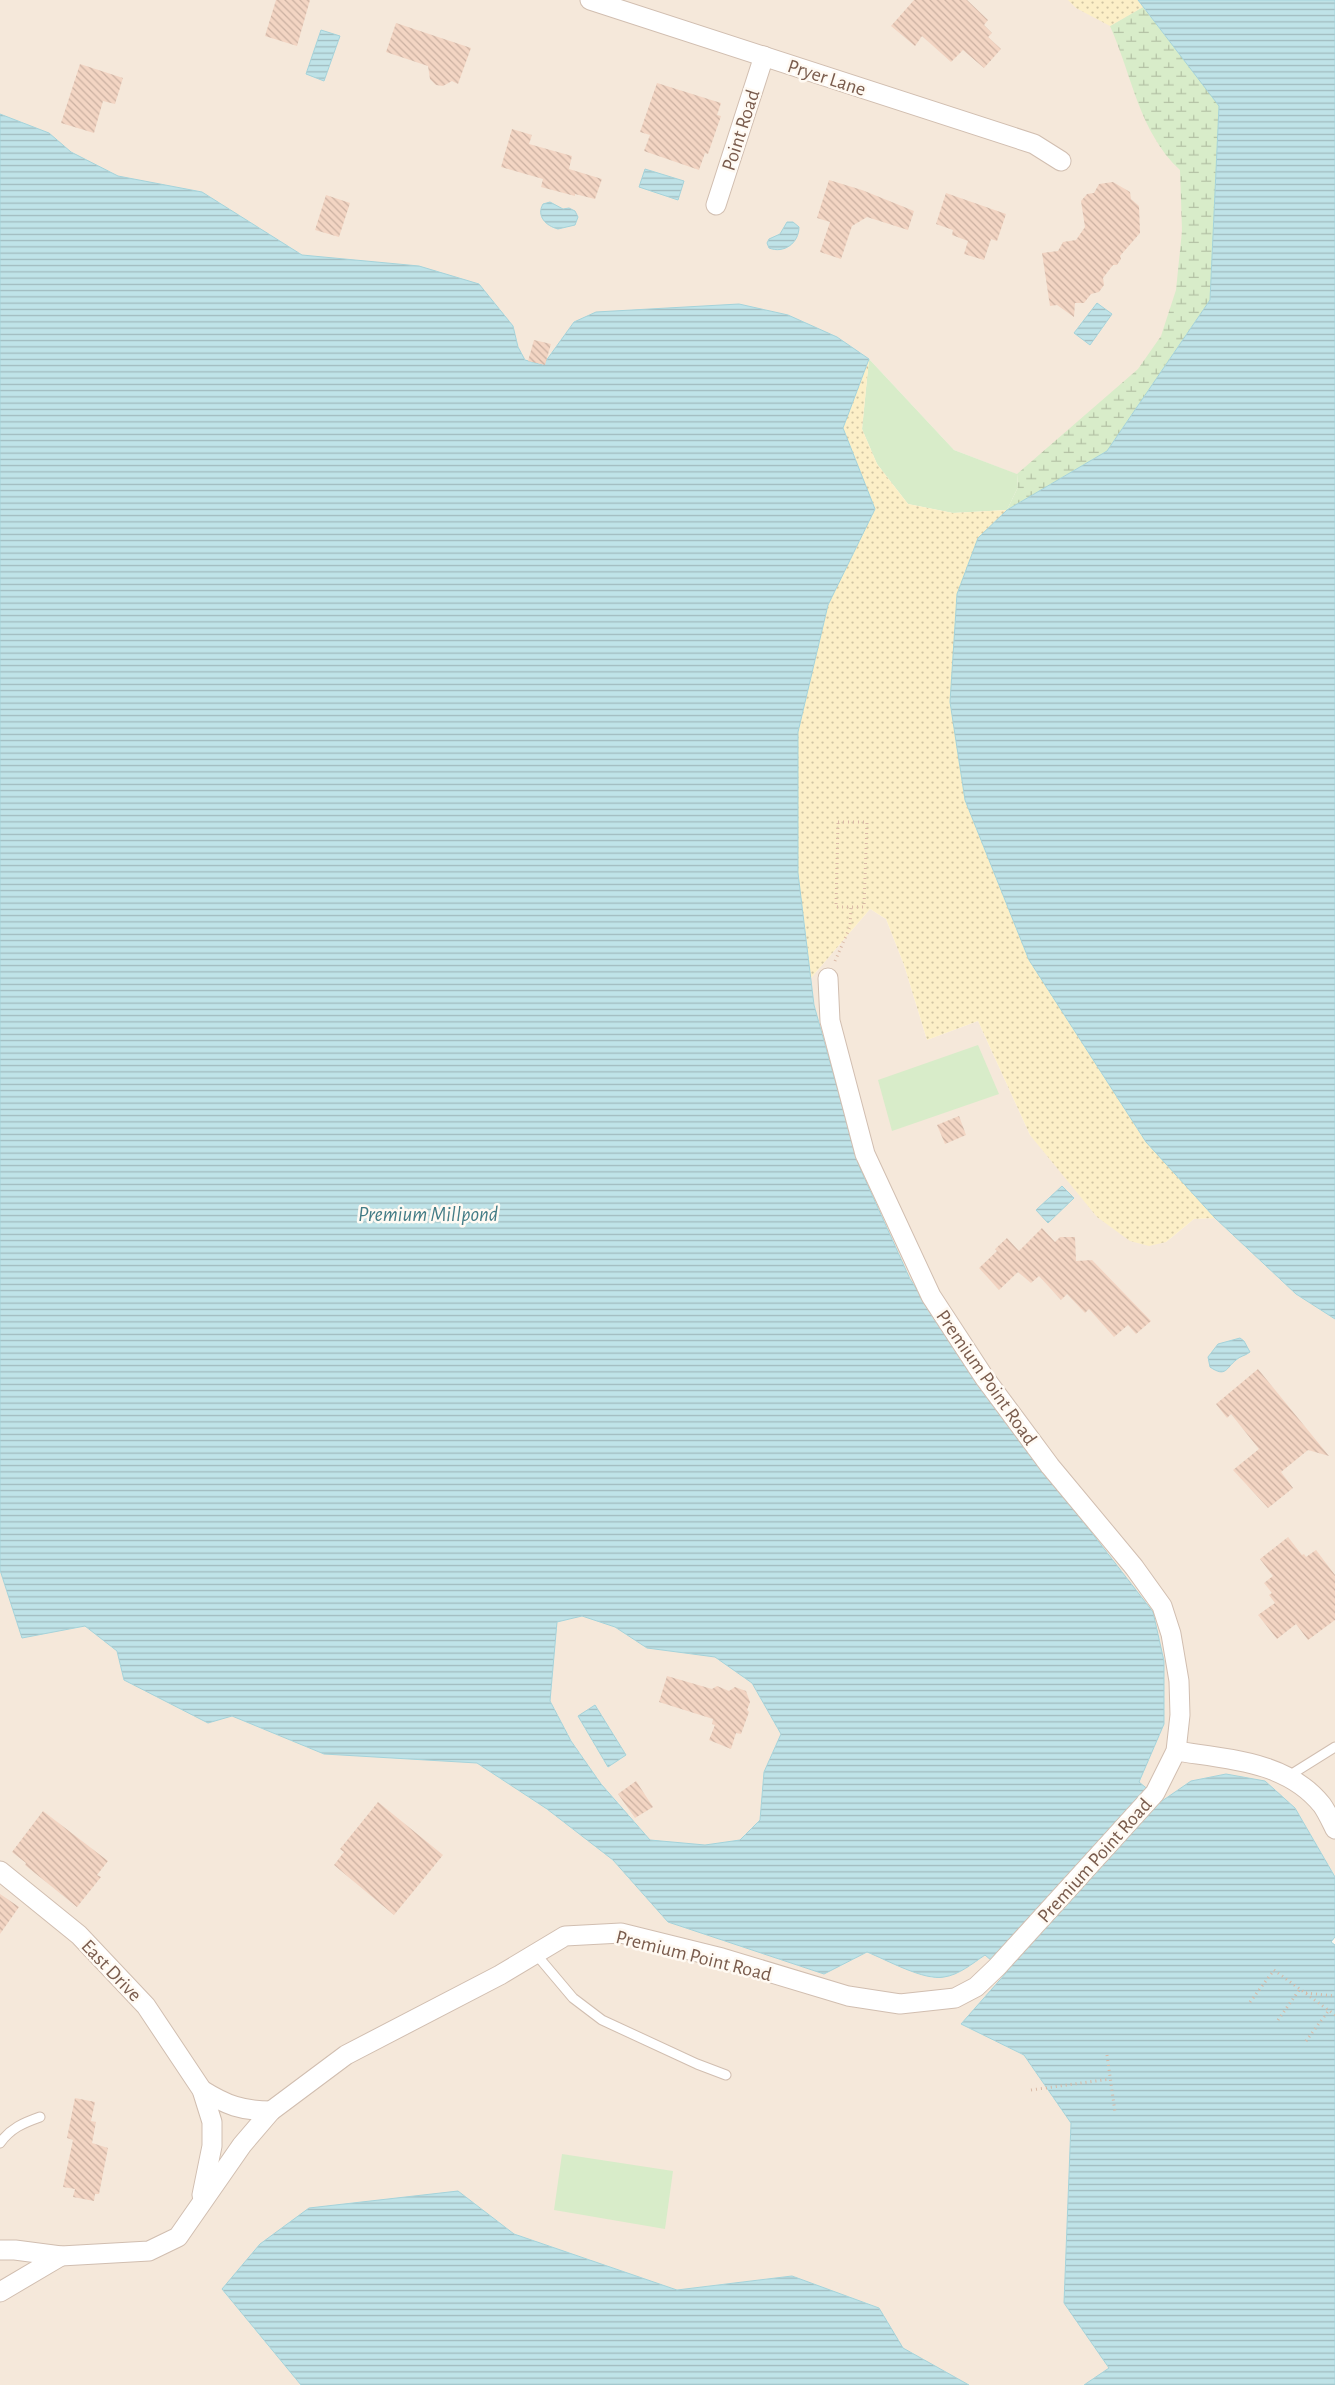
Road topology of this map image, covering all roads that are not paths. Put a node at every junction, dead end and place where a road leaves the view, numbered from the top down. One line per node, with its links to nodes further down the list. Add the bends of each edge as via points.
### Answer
1 (590, 0): 2 (street, Pryer Lane)
2 (764, 56): 3 (street, Pryer Lane, via 1034,144); 4 (street, Point Road)
3 (1061, 161)
4 (716, 205)
5 (828, 978): 7 (street, Premium Point Road, via 830,1021 865,1154 931,1296 984,1377 1050,1466 1162,1606 1171,1634 1179,1681)
6 (1335, 1747): 8 (lane)
7 (1176, 1751): 8 (street, via 1270,1768); 11 (street, Premium Point Road, via 1155,1793 997,1967 976,1987 955,1998 900,2004 848,1996 722,1958 621,1933 565,1936)
8 (1286, 1777): 9 (street, via 1298,1783 1322,1805)
9 (1335, 1829)
10 (0, 1871): 13 (street, East Drive, via 78,1936 146,2006)
11 (535, 1953): 12 (lane, via 573,1998 602,2020); 14 (street, Premium Point Road, via 500,1975 346,2055)
12 (726, 2075)
13 (202, 2090): 14 (street, East Drive, via 226,2105); 17 (street, East Drive, via 212,2122 212,2146)
14 (271, 2111): 17 (street, Premium Point Road)
15 (40, 2117): 16 (lane, via 20,2124)
16 (0, 2143)
17 (200, 2203): 19 (street, Premium Point Road, via 178,2236 149,2251)
18 (0, 2250): 19 (street, Premium Point Road)
19 (61, 2256): 20 (street, Premium Point Road)
20 (0, 2292)

